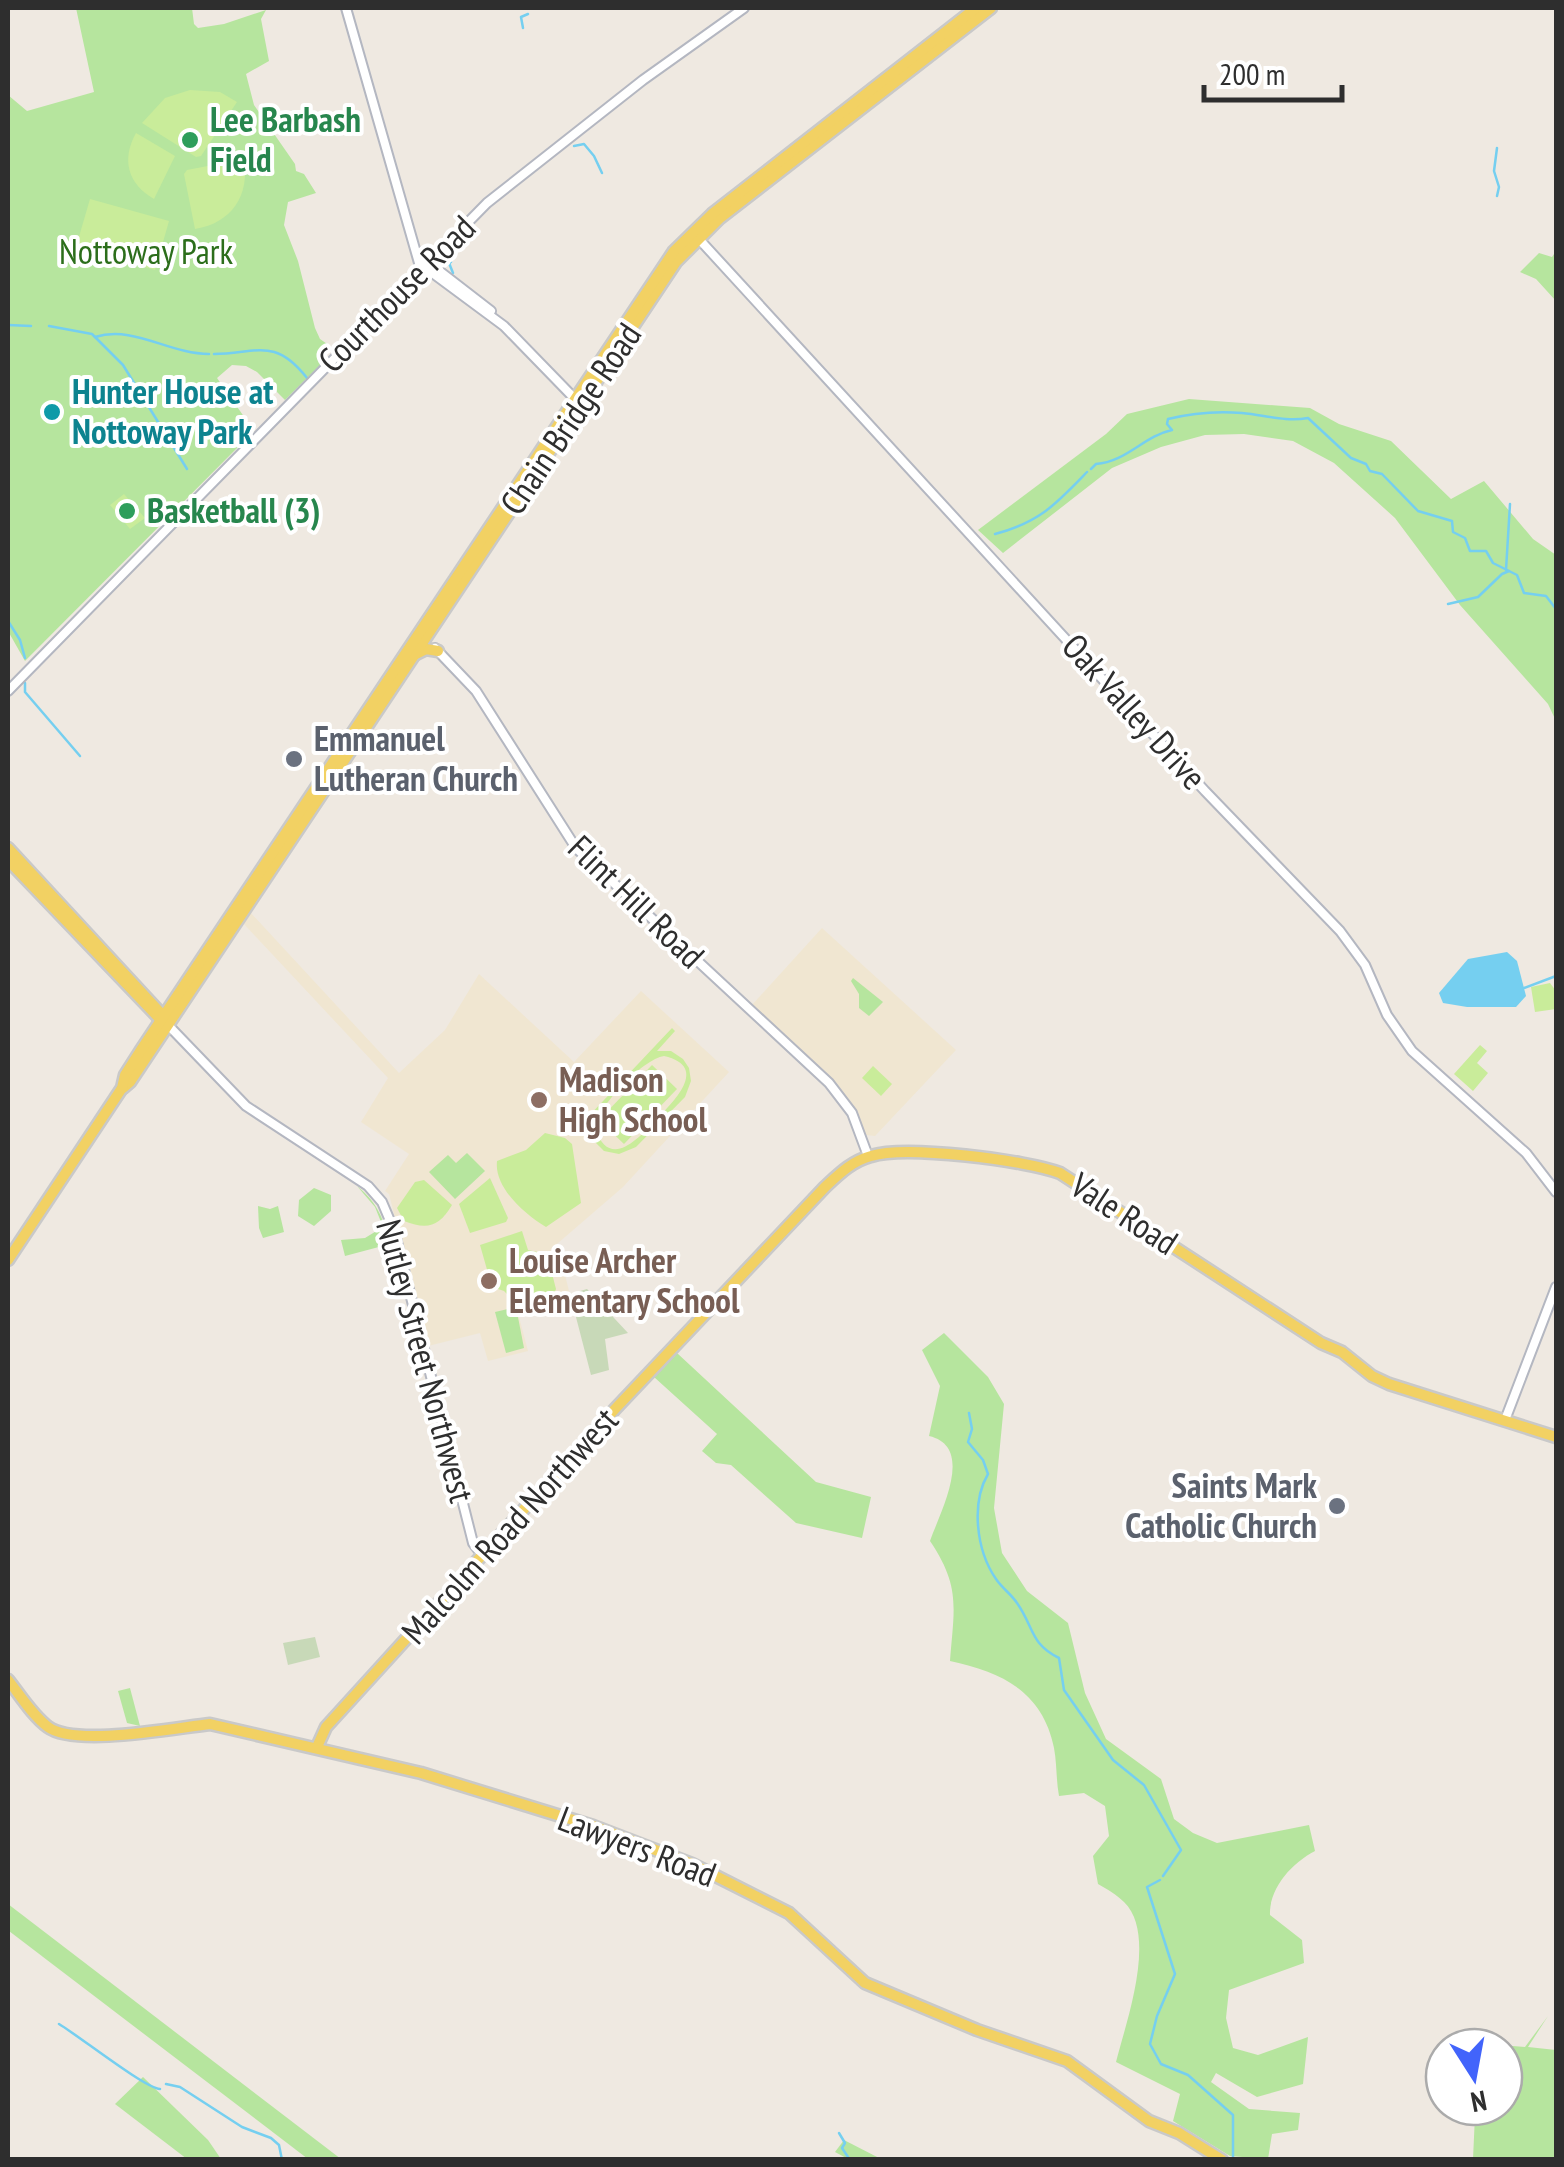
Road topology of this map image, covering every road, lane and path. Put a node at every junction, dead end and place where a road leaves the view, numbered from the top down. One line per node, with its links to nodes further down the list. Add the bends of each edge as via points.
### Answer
1 (346, 8): 7 (street)
2 (744, 8): 6 (street, Courthouse Road, via 500,191)
3 (976, 8): 9 (main road, Chain Bridge Road, via 692,231 656,274)
4 (991, 8): 5 (main road, Chain Bridge Road)
5 (698, 238): 9 (main road, Chain Bridge Road); 19 (street, Oak Valley Drive, via 1340,931 1403,1041 1526,1152)
6 (443, 248): 7 (street, Courthouse Road); 8 (street, via 436,268)
7 (423, 269): 8 (street); 13 (street, Courthouse Road)
8 (504, 326): 9 (street)
9 (577, 401): 10 (main road, Chain Bridge Road)
10 (421, 636): 11 (street, Flint Hill Road); 12 (main road, Chain Bridge Road); 16 (main road, Chain Bridge Road)
11 (438, 651): 12 (main road); 18 (street, Flint Hill Road, via 476,690 576,848 829,1083 852,1113)
12 (414, 656): 16 (main road, Chain Bridge Road)
13 (8, 692)
14 (8, 848): 17 (main road)
15 (8, 860): 17 (main road)
16 (240, 912): 17 (main road)
17 (165, 1020): 20 (main road); 26 (street, Nutley Street Northwest, via 246,1106 382,1202 473,1544)
18 (868, 1156): 23 (main road, Malcolm Road Northwest, via 825,1186); 24 (main road, Vale Road, via 905,1152 1060,1174 1378,1379)
19 (1556, 1192)
20 (8, 1260)
21 (1556, 1287): 24 (street)
22 (631, 1372): 23 (main road)
23 (638, 1385): 26 (main road, Malcolm Road Northwest)
24 (1505, 1420): 25 (main road, Vale Road)
25 (1556, 1437)
26 (482, 1556): 28 (main road, Malcolm Road Northwest, via 326,1728)
27 (8, 1680): 28 (main road, Lawyers Road, via 46,1726 64,1735 210,1724)
28 (317, 1747): 29 (main road, Lawyers Road, via 443,1779 692,1864 788,1913 865,1983 1067,2061 1149,2121)
29 (1222, 2160)

